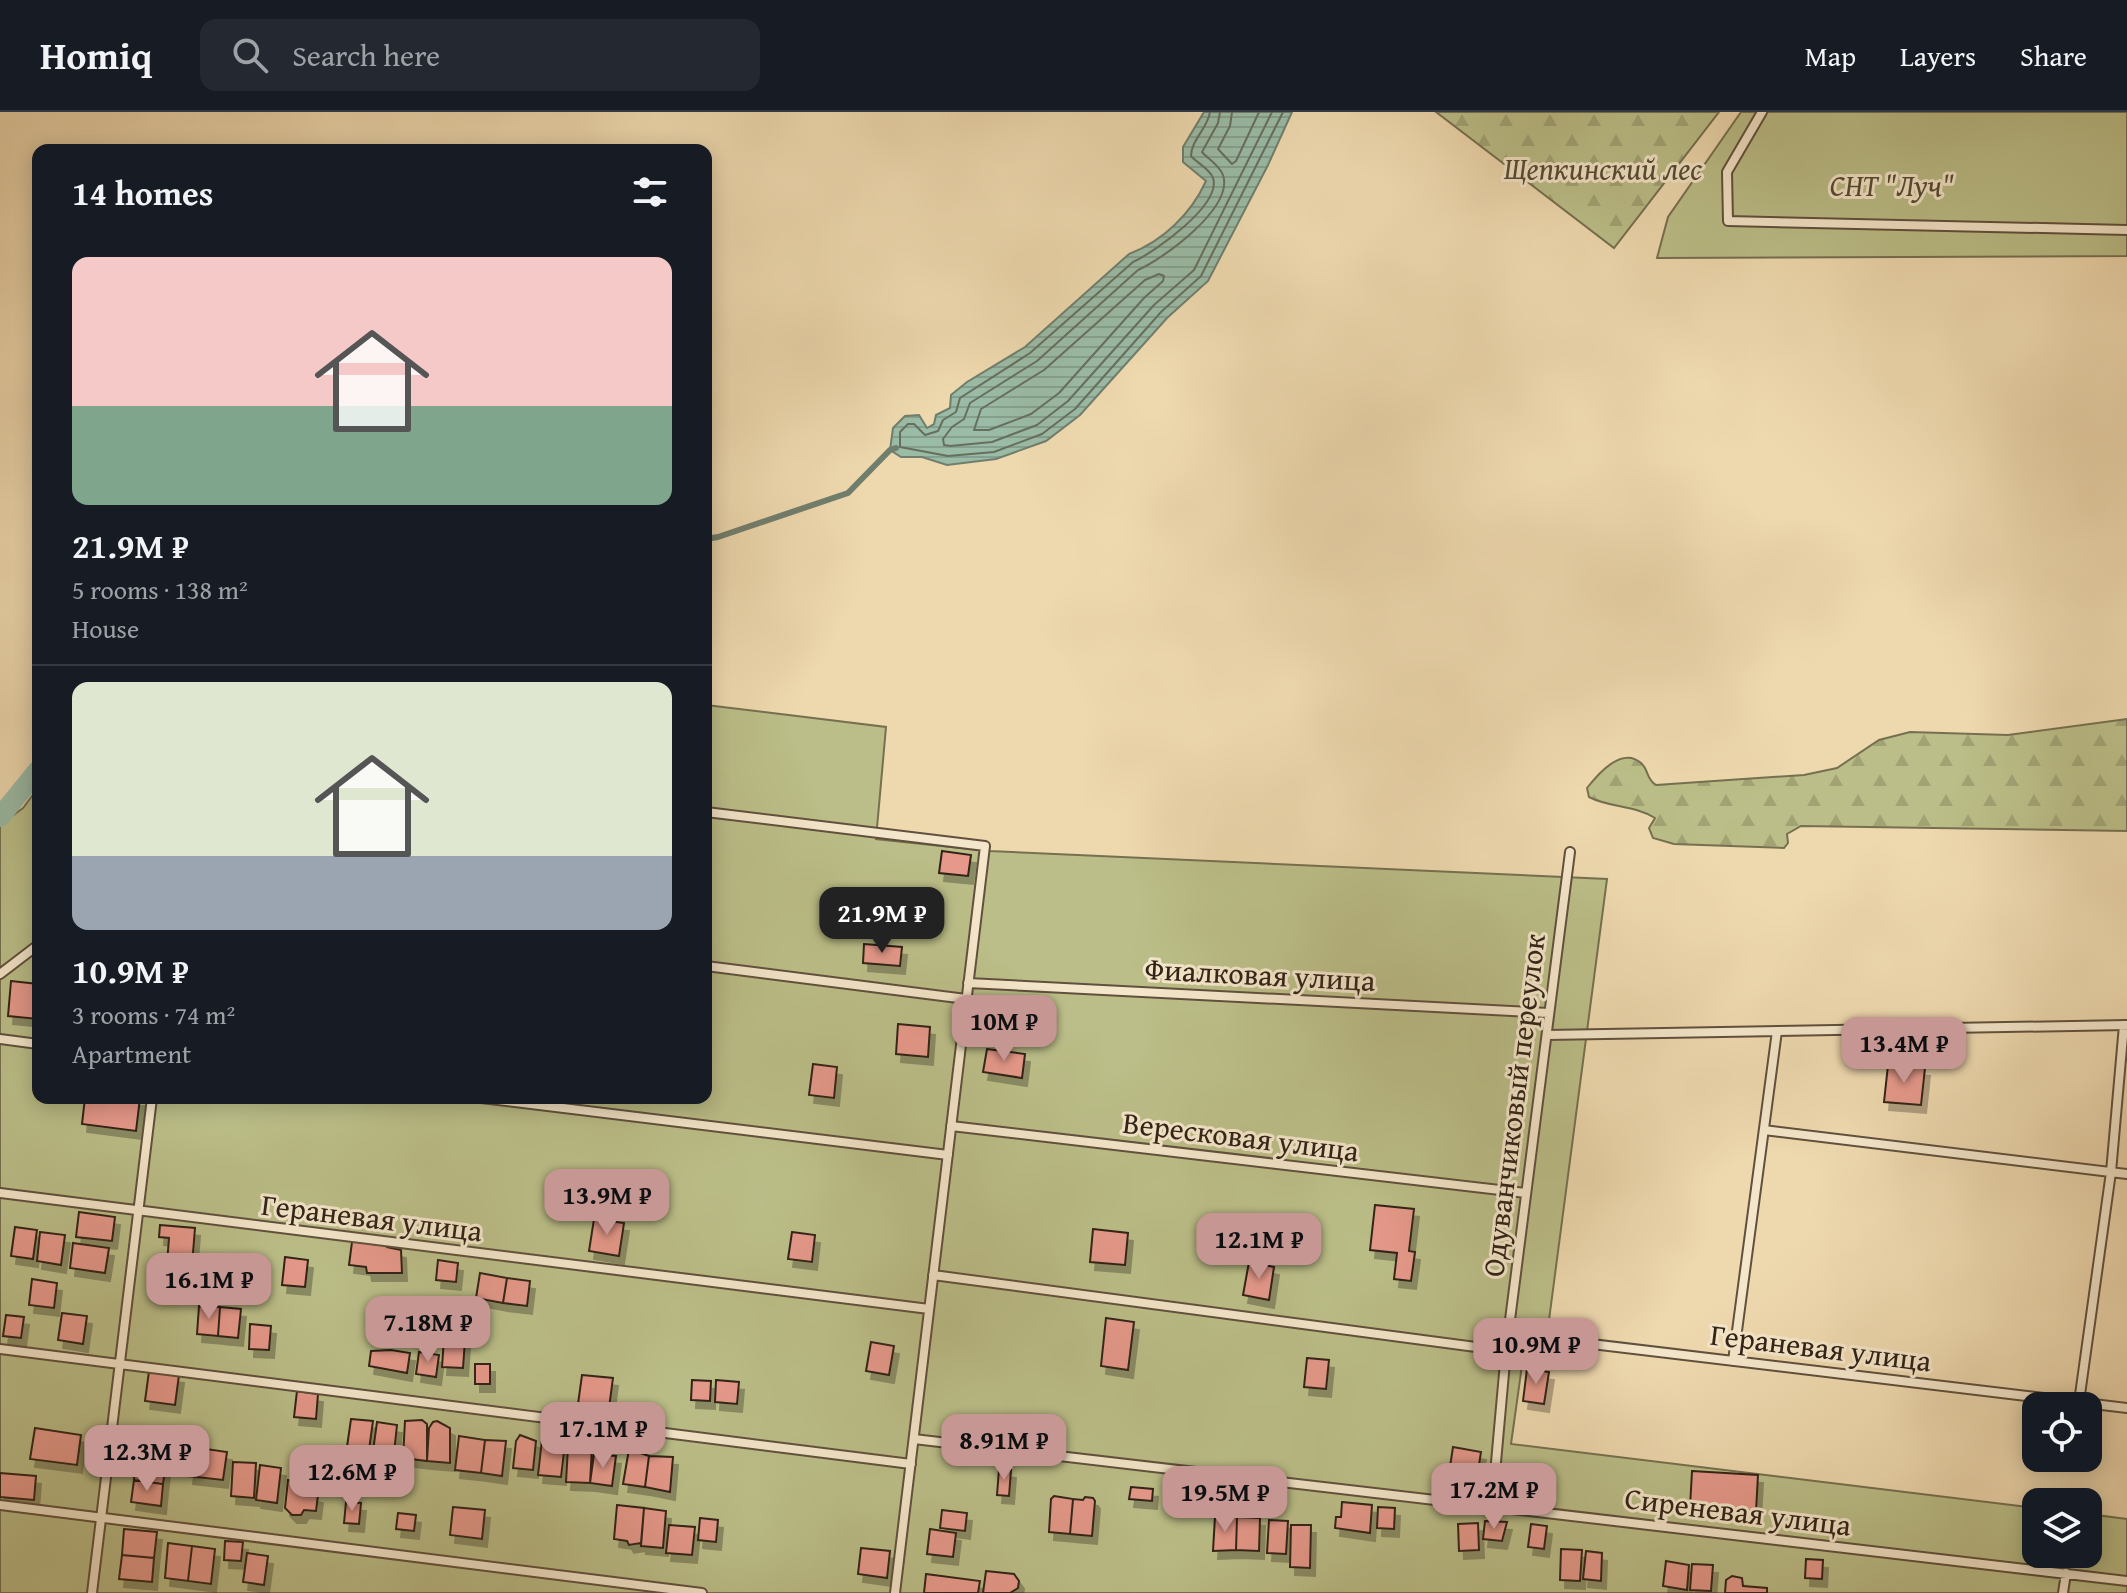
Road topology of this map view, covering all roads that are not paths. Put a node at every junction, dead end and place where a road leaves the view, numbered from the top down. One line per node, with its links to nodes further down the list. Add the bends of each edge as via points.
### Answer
1 (1762, 112): 2 (lane, via 1727,172 1728,221)
2 (2127, 230)
3 (712, 813): 8 (lane, via 985,846)
4 (1570, 852): 10 (lane, Одуванчиковый переулок)
5 (32, 950): 7 (lane)
6 (712, 967): 9 (lane)
7 (0, 974)
8 (968, 983): 9 (lane); 10 (lane, Фиалковая улица)
9 (966, 999): 18 (lane)
10 (1549, 1013): 13 (lane, Одуванчиковый переулок)
11 (2126, 1025): 12 (lane); 21 (lane)
12 (1777, 1031): 13 (lane); 19 (lane)
13 (1547, 1035): 24 (lane, Одуванчиковый переулок)
14 (0, 1039): 15 (lane)
15 (32, 1043)
16 (151, 1104): 25 (lane)
17 (530, 1104): 20 (lane)
18 (951, 1126): 20 (lane); 24 (lane, Вересковая улица)
19 (1764, 1130): 21 (lane); 31 (lane)
20 (948, 1155): 26 (lane)
21 (2111, 1172): 22 (lane); 33 (lane)
22 (2127, 1174)
23 (0, 1193): 25 (lane, Гераневая улица)
24 (1526, 1193): 28 (lane, Одуванчиковый переулок)
25 (137, 1212): 27 (lane, Гераневая улица); 32 (lane)
26 (933, 1275): 27 (lane); 30 (lane)
27 (929, 1309): 37 (lane)
28 (1508, 1334): 30 (lane, Одуванчиковый переулок); 31 (lane, Гераневая улица)
29 (0, 1349): 32 (lane)
30 (1506, 1351): 40 (lane, Одуванчиковый переулок)
31 (1733, 1361): 34 (lane, Гераневая улица)
32 (119, 1362): 38 (lane); 41 (lane)
33 (2080, 1392)
34 (2022, 1395)
35 (2102, 1405): 36 (lane, Гераневая улица)
36 (2127, 1408)
37 (914, 1439): 38 (lane); 40 (lane, Сиреневая улица)
38 (911, 1464): 46 (lane)
39 (0, 1505): 41 (lane)
40 (1492, 1507): 42 (lane, Сиреневая улица)
41 (101, 1517): 44 (lane); 45 (lane)
42 (2066, 1573): 43 (lane, Сиреневая улица); 47 (lane)
43 (2127, 1581)
44 (92, 1593)
45 (702, 1593)
46 (895, 1593)
47 (2063, 1593)

